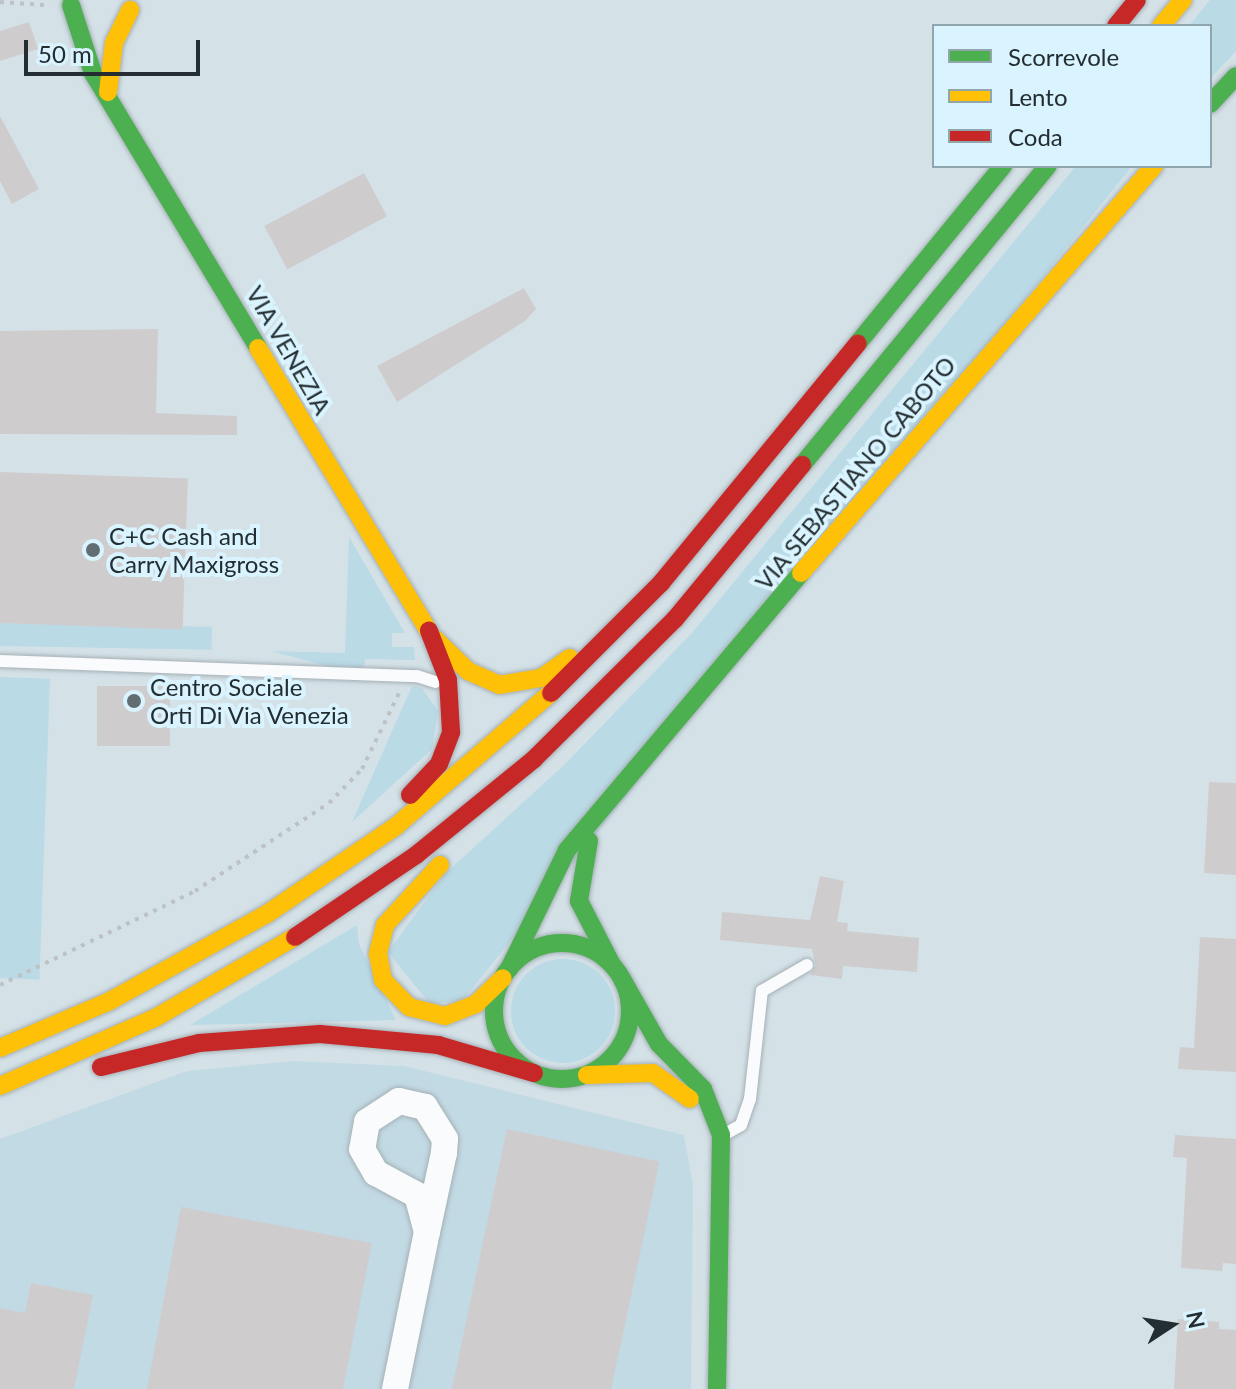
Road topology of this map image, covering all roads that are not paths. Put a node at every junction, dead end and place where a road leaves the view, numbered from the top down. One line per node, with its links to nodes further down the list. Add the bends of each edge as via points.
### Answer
1 (1137, 0): 5 (main road)
2 (1183, 0): 6 (main road)
3 (67, 2): 4 (main road, VIA VENEZIA, via 98,17); 8 (main road, VIA VENEZIA, via 93,73)
4 (137, 3): 8 (main road, VIA VENEZIA, via 114,43)
5 (1118, 24)
6 (1163, 24)
7 (1236, 76): 9 (main road)
8 (109, 93): 14 (main road, VIA VENEZIA)
9 (1212, 102)
10 (1001, 168): 13 (main road)
11 (1046, 168): 15 (main road)
12 (1152, 168): 19 (main road, VIA SEBASTIANO CABOTO, via 944,403)
13 (726, 505): 14 (main road, via 587,643 541,678 488,683 455,661); 22 (main road, via 591,658 476,763 353,858)
14 (429, 631): 17 (lane, via 431,660); 18 (main road)
15 (646, 650): 20 (main road, via 574,743); 29 (main road, via 496,792 331,915 155,1018)
16 (0, 661): 17 (lane)
17 (411, 676): 18 (lane, via 441,686)
18 (451, 711): 22 (main road, via 444,754 410,795)
19 (600, 818): 24 (main road, VIA SEBASTIANO CABOTO, via 567,850); 25 (main road, VIA SEBASTIANO CABOTO, via 581,864 578,891 590,931)
20 (472, 837)
21 (454, 853): 24 (main road, via 405,896 385,925 378,954 383,980 409,1007 445,1016 476,1004)
22 (198, 955): 26 (main road)
23 (807, 965): 31 (lane, via 762,991 750,1099 741,1125)
24 (506, 973): 25 (main road, via 535,949 568,943 600,954); 27 (main road, via 495,999 498,1032 508,1052)
25 (619, 974): 28 (main road, via 630,1012 622,1044 598,1069); 31 (main road, via 659,1044 703,1089)
26 (0, 1048)
27 (534, 1073): 28 (main road); 30 (main road, via 412,1040 270,1035 155,1051)
28 (577, 1077): 31 (main road, via 624,1071 662,1075 691,1101)
29 (0, 1086)
30 (0, 1102)
31 (714, 1137): 34 (main road, via 720,1210)
32 (427, 1232): 32 (street, via 445,1139 425,1107 399,1101 367,1122 362,1149 376,1173 417,1195); 33 (street)
33 (395, 1389)
34 (717, 1389)

